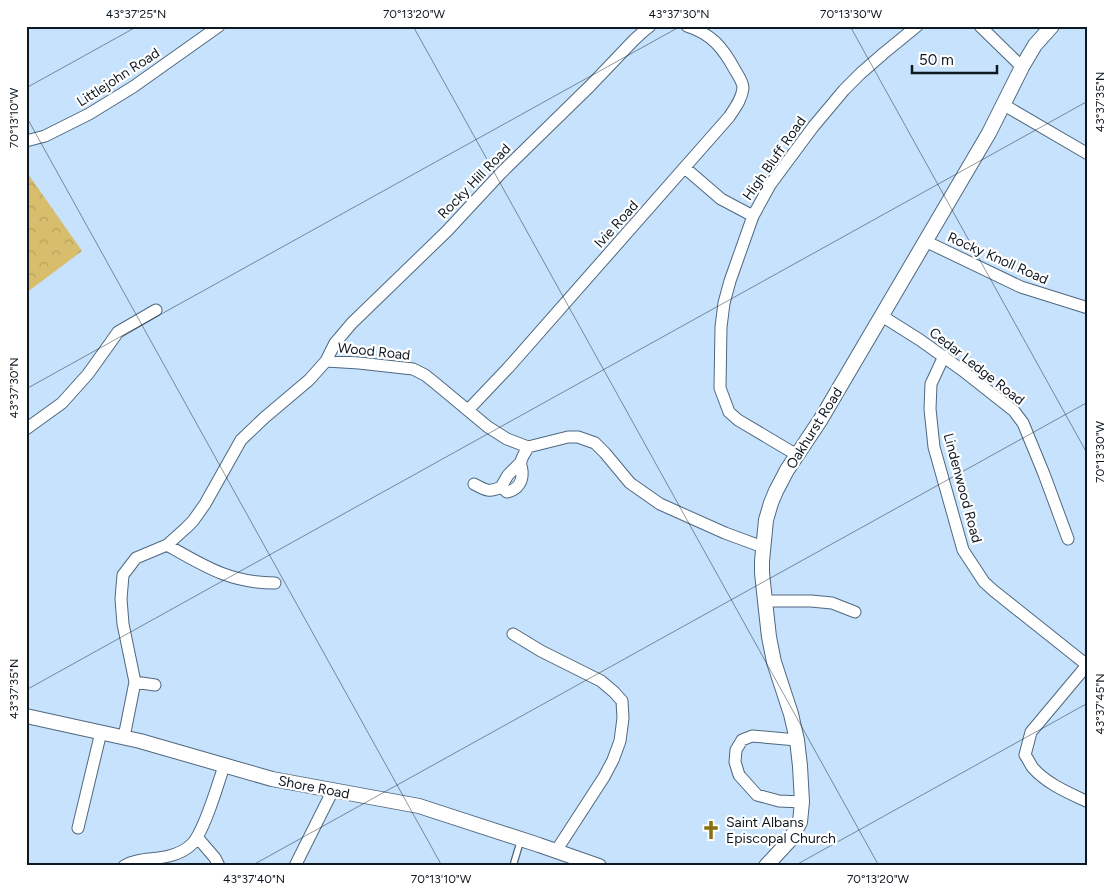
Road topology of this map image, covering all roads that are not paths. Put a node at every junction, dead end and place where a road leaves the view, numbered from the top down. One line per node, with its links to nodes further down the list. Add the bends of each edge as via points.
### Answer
1 (219, 26): 9 (street, Littlejohn Road, via 89,114 45,136)
2 (650, 26): 18 (street, Rocky Hill Road, via 352,323 335,343)
3 (687, 26): 11 (street, Ivie Road, via 704,33 719,45 743,88 729,117)
4 (917, 26): 12 (street, High Bluff Road, via 844,90 770,185)
5 (980, 26): 7 (street)
6 (1052, 26): 7 (street, Oakhurst Road)
7 (1022, 67): 8 (street, Oakhurst Road)
8 (1004, 105): 10 (street); 13 (street, Oakhurst Road)
9 (26, 141)
10 (1088, 154)
11 (685, 168): 12 (street, via 721,199); 19 (street, Ivie Road)
12 (753, 216): 22 (street, High Bluff Road, via 724,303 720,388 729,412 738,420)
13 (925, 241): 14 (street, Rocky Knoll Road, via 1021,287); 16 (street, Oakhurst Road)
14 (1088, 308)
15 (156, 310): 20 (street, via 118,332 62,403)
16 (882, 316): 17 (street, Cedar Ledge Road); 22 (street, Oakhurst Road)
17 (944, 356): 24 (street, Cedar Ledge Road, via 1014,411 1023,423); 31 (street, Lindenwood Road, via 931,384 930,422 963,550 984,582)
18 (326, 361): 19 (street, Wood Road, via 413,369); 25 (street, Wood Road, via 241,440 193,521)
19 (468, 410): 21 (street, Wood Road, via 488,428)
20 (26, 429)
21 (528, 447): 23 (street, via 521,462 518,488 507,492 501,487 492,491); 26 (street, via 568,437 595,443 630,483 660,504)
22 (797, 455): 26 (street, Oakhurst Road, via 771,503)
23 (474, 484)
24 (1068, 539)
25 (167, 545): 27 (street, via 234,578); 32 (street, Wood Road, via 136,558 123,575 123,624)
26 (763, 547): 28 (street, Oakhurst Road)
27 (275, 583)
28 (765, 601): 29 (street, via 832,603); 37 (street, Oakhurst Road, via 774,662)
29 (855, 612)
30 (513, 634): 45 (street, via 601,681 622,701 620,742 613,760)
31 (1087, 665): 41 (street, via 1031,732 1025,755 1044,777)
32 (135, 682): 33 (street); 36 (street, Wood Road)
33 (155, 685)
34 (26, 716): 35 (street, Shore Road)
35 (101, 732): 36 (street, Shore Road); 42 (street)
36 (124, 737): 38 (street, Shore Road)
37 (797, 740): 40 (street, Oakhurst Road); 40 (street, via 752,736 742,740 736,750 735,762 739,776 757,795 779,801)
38 (224, 766): 39 (street, Shore Road); 43 (street)
39 (333, 790): 44 (street, Shore Road, via 419,806); 48 (street)
40 (802, 802): 51 (street, Oakhurst Road, via 800,822 790,840)
41 (1088, 802)
42 (78, 828)
43 (197, 837): 46 (street, via 192,844 173,855 133,861); 47 (street)
44 (521, 839): 45 (street, Shore Road); 49 (lane)
45 (556, 851): 50 (street, Shore Road)
46 (124, 866)
47 (220, 866)
48 (295, 866)
49 (513, 866)
50 (599, 866)
51 (766, 866)

